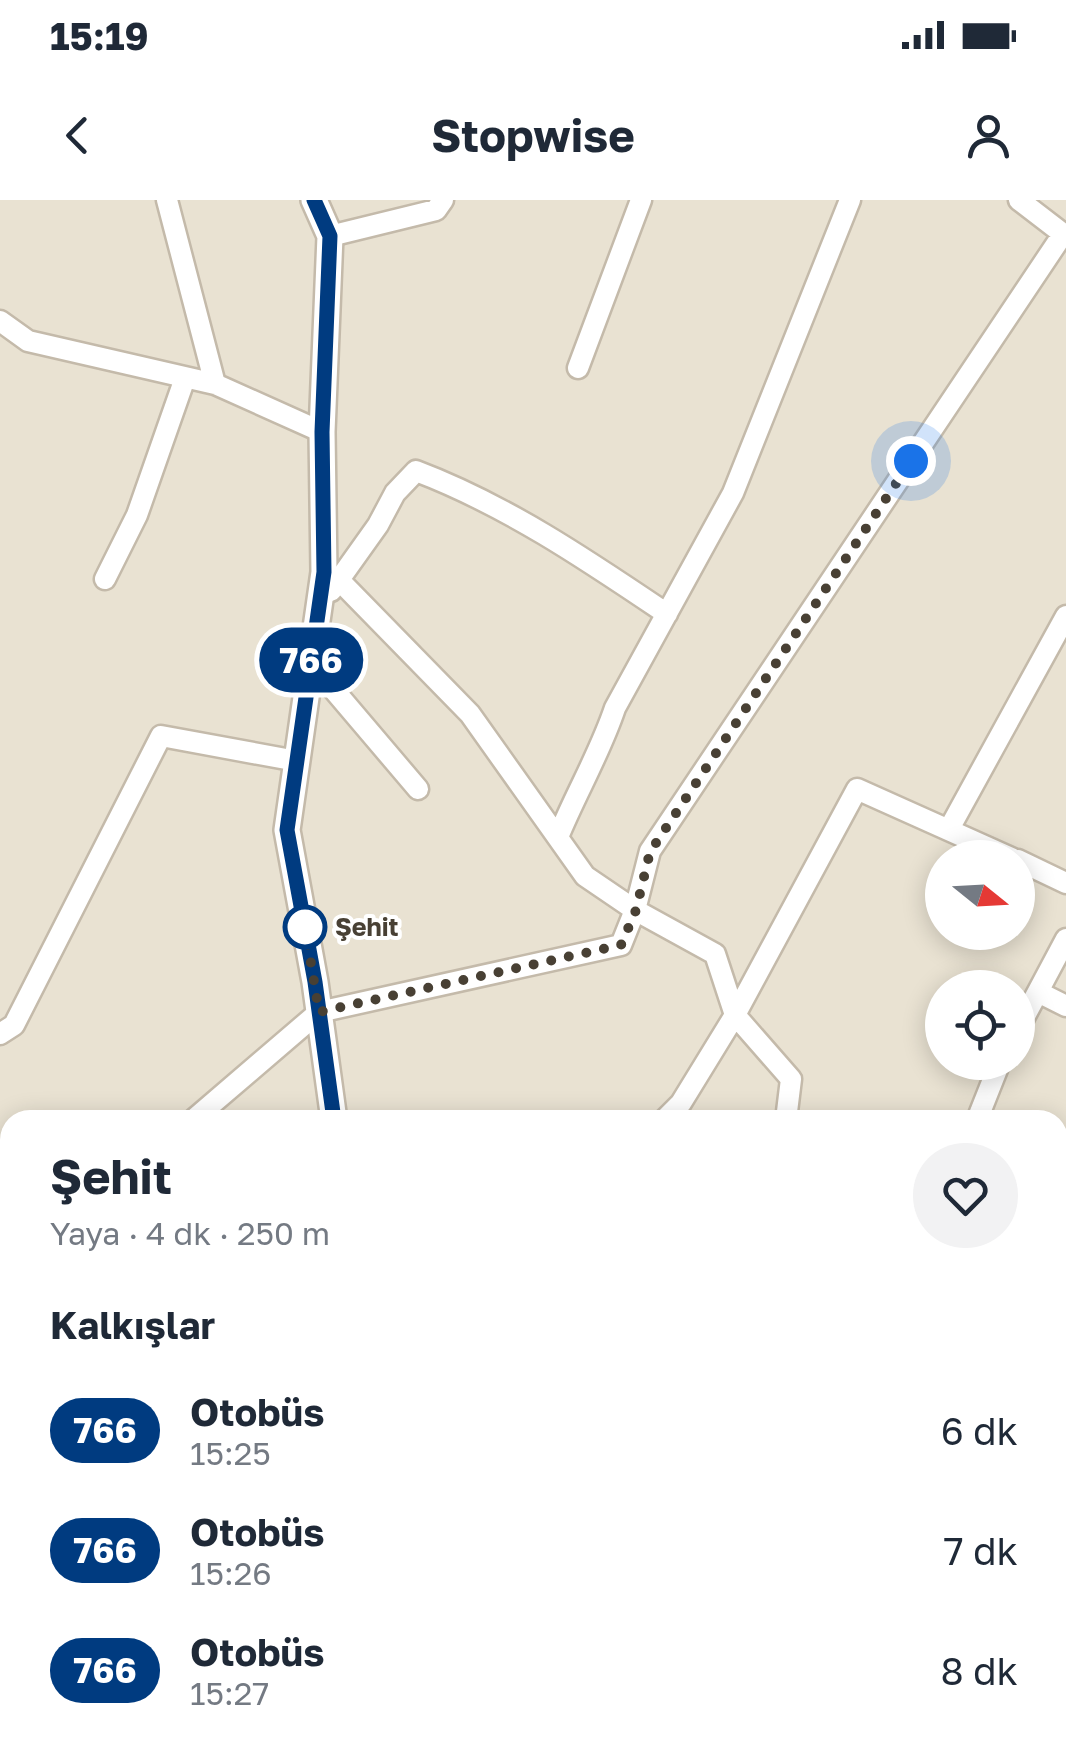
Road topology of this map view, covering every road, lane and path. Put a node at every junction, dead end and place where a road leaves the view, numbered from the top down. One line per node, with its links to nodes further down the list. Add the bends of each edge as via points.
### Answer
1 (167, 200): 12 (street)
2 (314, 200): 8 (street)
3 (443, 200): 8 (street, via 436,210)
4 (641, 200): 10 (street)
5 (850, 200): 17 (street, via 733,493)
6 (1019, 200): 7 (street)
7 (1064, 235): 27 (street, via 650,852)
8 (330, 236): 13 (street)
9 (0, 321): 11 (street, via 28,341)
10 (578, 368)
11 (185, 378): 12 (street); 14 (street, via 137,516)
12 (215, 384): 13 (street)
13 (322, 432): 16 (street, via 324,572)
14 (105, 579)
15 (339, 580): 16 (street); 17 (street, via 416,471 574,551); 23 (street, via 470,714)
16 (318, 608): 19 (street)
17 (667, 614): 23 (street, via 615,708)
18 (1066, 616): 22 (street)
19 (311, 663): 20 (street); 21 (street)
20 (297, 761): 32 (street, via 287,830); 34 (street, via 162,736 14,1025)
21 (418, 789)
22 (948, 829): 24 (street); 33 (street, via 857,790)
23 (558, 838): 27 (street, via 586,876)
24 (972, 840)
25 (1035, 868): 26 (street)
26 (1066, 882)
27 (636, 910): 32 (street, via 621,945); 33 (street, via 715,954)
28 (1066, 939): 29 (street)
29 (1038, 992): 30 (street); 31 (street)
30 (1035, 998)
31 (1066, 1006)
32 (319, 1012): 36 (street); 37 (street)
33 (734, 1015): 38 (street); 39 (street, via 791,1079)
34 (0, 1034)
35 (993, 1080): 40 (street)
36 (205, 1110)
37 (330, 1110)
38 (674, 1110)
39 (787, 1110)
40 (981, 1110)

